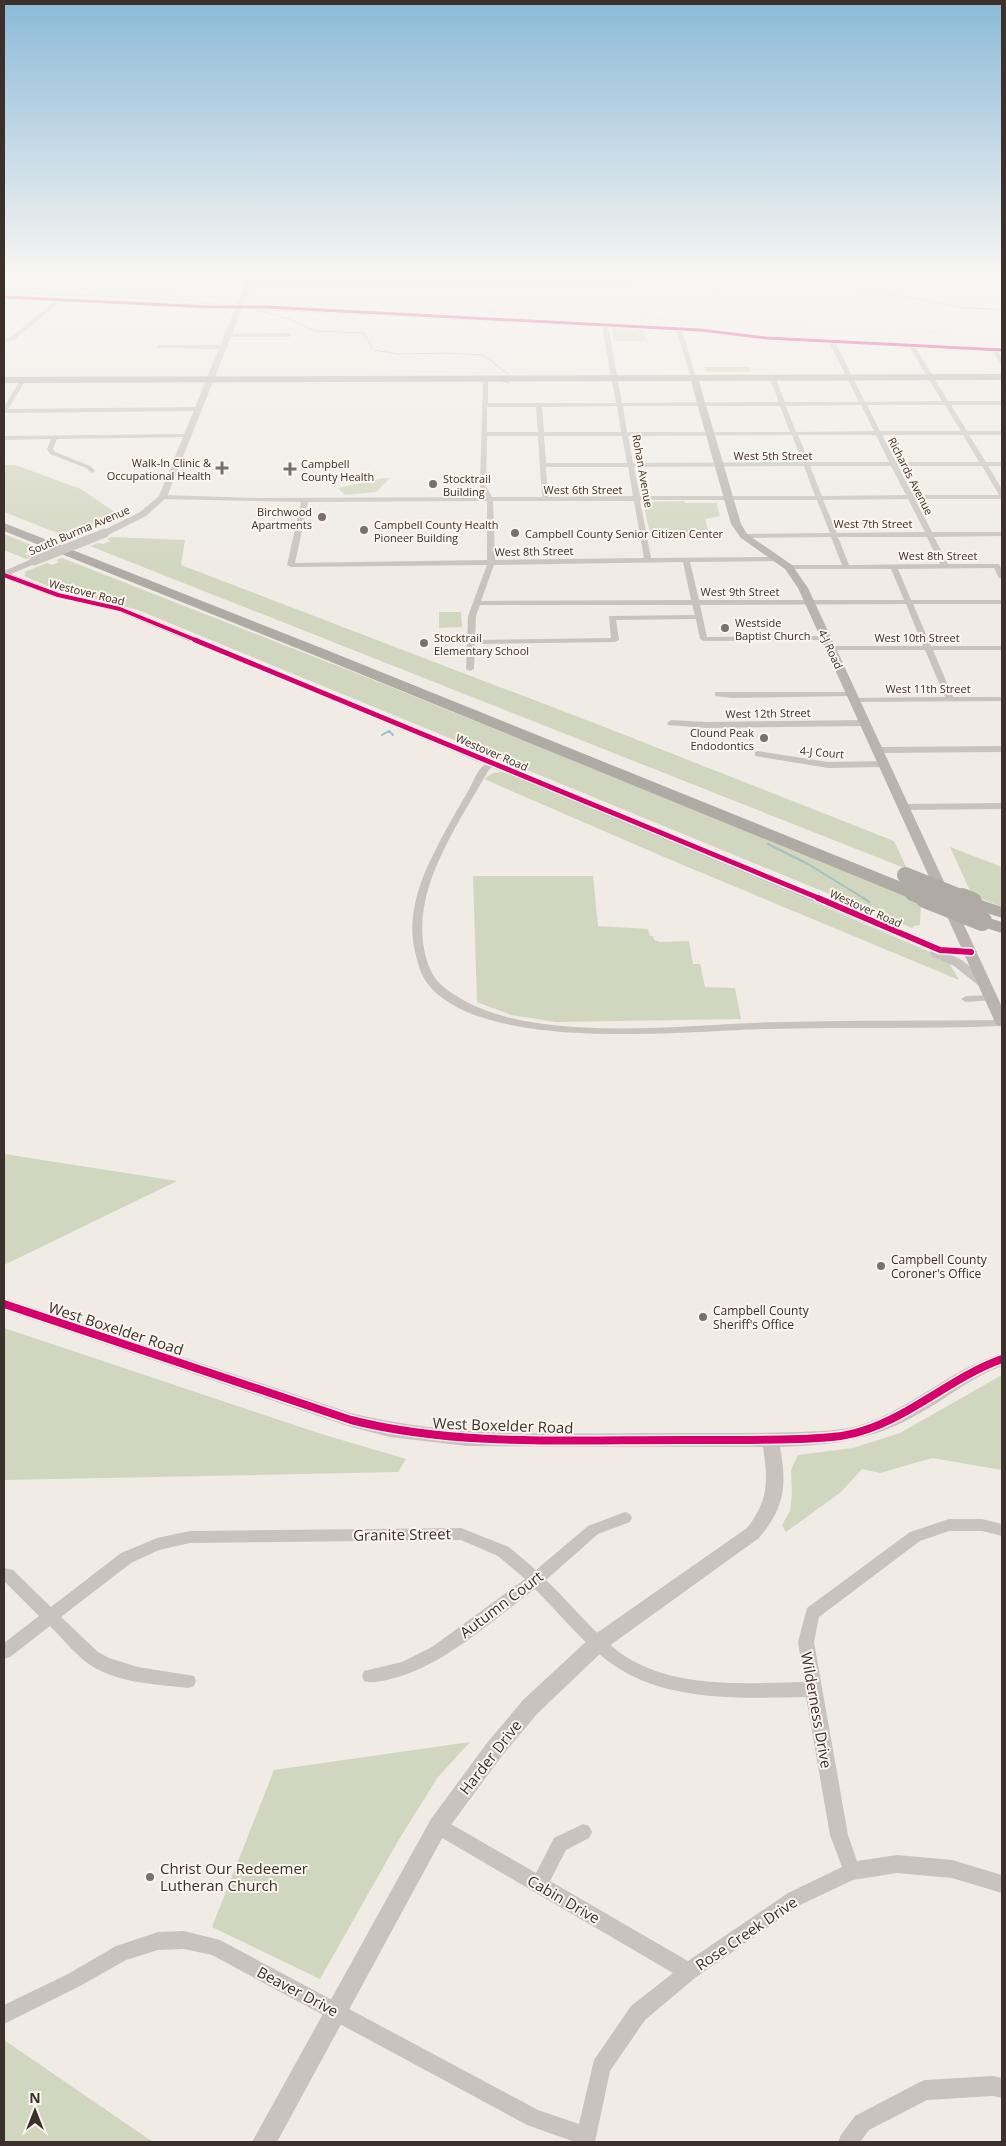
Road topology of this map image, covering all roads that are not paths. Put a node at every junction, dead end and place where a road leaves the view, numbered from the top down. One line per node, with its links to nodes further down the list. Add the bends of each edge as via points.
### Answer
1 (213, 373): 13 (street, South Burma Avenue)
2 (613, 373): 11 (street, Rohan Avenue)
3 (693, 373): 12 (street, 4-J Road)
4 (848, 373): 7 (street, Richards Avenue)
5 (929, 373): 8 (street)
6 (772, 377): 7 (main road); 12 (main road); 19 (street)
7 (850, 377): 8 (main road); 20 (street, Richards Avenue)
8 (931, 377): 9 (main road); 16 (street)
9 (1002, 377)
10 (485, 378): 11 (main road); 13 (main road); 21 (street)
11 (614, 378): 12 (main road); 23 (street, Rohan Avenue)
12 (694, 378): 18 (main road, 4-J Road)
13 (211, 379): 15 (main road); 24 (street, South Burma Avenue)
14 (4, 380): 15 (main road)
15 (23, 380): 25 (street)
16 (948, 403): 17 (street); 20 (street); 29 (street)
17 (1002, 403)
18 (701, 404): 19 (street); 23 (street); 33 (main road, 4-J Road)
19 (783, 404): 20 (street); 27 (street)
20 (864, 404): 28 (street, Richards Avenue)
21 (484, 405): 22 (street); 30 (street)
22 (538, 405): 23 (street); 31 (street)
23 (620, 405): 32 (street, Rohan Avenue)
24 (198, 409): 25 (street); 34 (street, South Burma Avenue)
25 (4, 410)
26 (1002, 432): 29 (street)
27 (794, 433): 28 (street); 33 (street); 37 (street)
28 (878, 433): 29 (street); 38 (street, Richards Avenue)
29 (965, 433): 39 (street)
30 (484, 434): 31 (street); 49 (street, via 483,486)
31 (540, 434): 32 (street); 41 (street)
32 (625, 434): 33 (street); 42 (street, Rohan Avenue)
33 (710, 434): 43 (main road, 4-J Road)
34 (187, 436): 35 (street); 46 (street, South Burma Avenue)
35 (55, 437): 36 (street); 44 (street, via 50,449 52,453)
36 (4, 438)
37 (806, 464): 38 (street, West 5th Street); 43 (street, West 5th Street); 47 (street)
38 (893, 464): 39 (street, West 5th Street); 48 (street, Richards Avenue)
39 (984, 464): 40 (street, West 5th Street); 45 (street)
40 (1002, 464)
41 (543, 465): 42 (street, West 5th Street); 50 (street)
42 (631, 465): 43 (street, West 5th Street); 51 (street, Rohan Avenue)
43 (718, 465): 52 (main road, 4-J Road)
44 (92, 471)
45 (1002, 496): 48 (street, West 6th Street)
46 (163, 497): 53 (street, West 6th Street); 68 (street, South Burma Avenue, bridge, via 144,514)
47 (819, 498): 48 (street, West 6th Street); 52 (street, West 6th Street); 58 (street)
48 (910, 498): 56 (street, Richards Avenue)
49 (489, 499): 50 (street, West 6th Street); 53 (street, West 6th Street); 63 (street)
50 (545, 499): 51 (street, West 6th Street)
51 (637, 499): 52 (street, West 6th Street); 61 (street, Rohan Avenue)
52 (728, 499): 59 (main road, 4-J Road, via 736,524)
53 (305, 500): 63 (street, West 8th Street, via 291,565)
54 (4, 516): 95 (highway, bridge)
55 (4, 527): 96 (highway, bridge)
56 (929, 534): 57 (street, West 7th Street); 58 (street, West 7th Street); 66 (street, Richards Avenue)
57 (1002, 534)
58 (834, 535): 59 (street, West 7th Street); 64 (street)
59 (744, 536): 60 (main road, 4-J Road)
60 (777, 559): 62 (street, West 8th Street); 67 (main road, 4-J Road)
61 (648, 561): 62 (street, West 8th Street); 63 (street, West 8th Street)
62 (686, 561): 70 (street)
63 (491, 563): 74 (street)
64 (846, 566): 65 (street, West 8th Street); 67 (street, West 8th Street)
65 (893, 566): 66 (street, West 8th Street); 72 (street)
66 (945, 566): 69 (street, West 8th Street, via 996,566)
67 (789, 567): 71 (main road, 4-J Road)
68 (4, 575): 91 (street, Westover Road, via 58,595 120,609)
69 (1002, 576)
70 (695, 602): 71 (street, West 9th Street); 74 (street, West 9th Street); 75 (street)
71 (809, 602): 72 (street, West 9th Street); 76 (main road, 4-J Road)
72 (908, 602): 73 (street, West 9th Street); 79 (street)
73 (1002, 602)
74 (477, 603): 77 (street, via 472,616)
75 (698, 617): 76 (street, via 704,639); 77 (street, via 612,618 615,640)
76 (826, 638): 78 (main road, 4-J Road)
77 (473, 642): 81 (street)
78 (831, 648): 79 (street, West 10th Street); 83 (main road, 4-J Road)
79 (929, 648): 80 (street, West 10th Street); 84 (street)
80 (1002, 648)
81 (470, 669)
82 (718, 694): 83 (street, West 11th Street)
83 (853, 697): 84 (street, West 11th Street); 86 (main road, 4-J Road)
84 (950, 699): 85 (street, West 11th Street)
85 (1002, 699)
86 (865, 723): 87 (street, West 12th Street); 89 (main road, 4-J Road)
87 (671, 724)
88 (1002, 749): 89 (street)
89 (878, 750): 92 (main road, 4-J Road)
90 (758, 754): 92 (street, 4-J Court, via 828,765)
91 (492, 763): 97 (street, Westover Road); 102 (street, via 484,770 441,848 424,885 417,918 420,957 425,972 436,988 460,1003 488,1015 532,1026 578,1030)
92 (884, 764): 94 (main road, 4-J Road)
93 (1002, 806): 94 (street)
94 (904, 807): 98 (main road, 4-J Road)
95 (1002, 913)
96 (1002, 928)
97 (919, 942): 98 (street, Westover Road, via 940,950); 99 (street, via 924,948 958,963)
98 (971, 952): 99 (main road, 4-J Road)
99 (983, 982): 100 (main road, 4-J Road)
100 (991, 998): 101 (street); 102 (main road, 4-J Road)
101 (966, 999)
102 (1002, 1023)
103 (4, 1304): 105 (street, West Boxelder Road, via 351,1420 390,1430 484,1439)
104 (1002, 1359): 105 (street, West Boxelder Road, via 983,1366 913,1409 860,1432 828,1438)
105 (770, 1440): 111 (street, Harder Drive, via 776,1487 773,1504 765,1520 753,1533)
106 (625, 1518): 109 (street, Autumn Court, via 593,1530)
107 (1002, 1530): 115 (street, Wilderness Drive, via 982,1525 949,1525 915,1536 812,1613 806,1642)
108 (4, 1574): 110 (street)
109 (535, 1580): 110 (street, Granite Street, via 515,1560 493,1546 462,1534 190,1537 157,1544 126,1558); 111 (street, Granite Street); 113 (street, Autumn Court, via 438,1652 404,1669)
110 (50, 1616): 112 (street, Granite Street); 114 (street, via 92,1657 108,1667 134,1674)
111 (598, 1643): 115 (street, Granite Street, via 619,1660 655,1678 683,1686 719,1690); 116 (street, Harder Drive, via 530,1707)
112 (4, 1652)
113 (370, 1676)
114 (188, 1680)
115 (812, 1689): 118 (street, Wilderness Drive, via 839,1835)
116 (438, 1826): 119 (street, Cabin Drive); 122 (street, Harder Drive)
117 (583, 1832): 119 (street, via 560,1844)
118 (852, 1871): 120 (street, Rose Creek Drive, via 897,1864 952,1869); 121 (street, Rose Creek Drive, via 794,1899)
119 (539, 1884): 121 (street, Cabin Drive)
120 (1002, 1884)
121 (689, 1972): 125 (street, Rose Creek Drive, via 638,2013 601,2067)
122 (336, 2011): 123 (street, Beaver Drive, via 214,1946 184,1940 158,1941 122,1952); 125 (street, Beaver Drive, via 534,2118); 126 (street, Harder Drive)
123 (4, 2015)
124 (1002, 2088): 127 (street, via 925,2090 862,2123)
125 (586, 2139)
126 (264, 2142)
127 (848, 2142)

